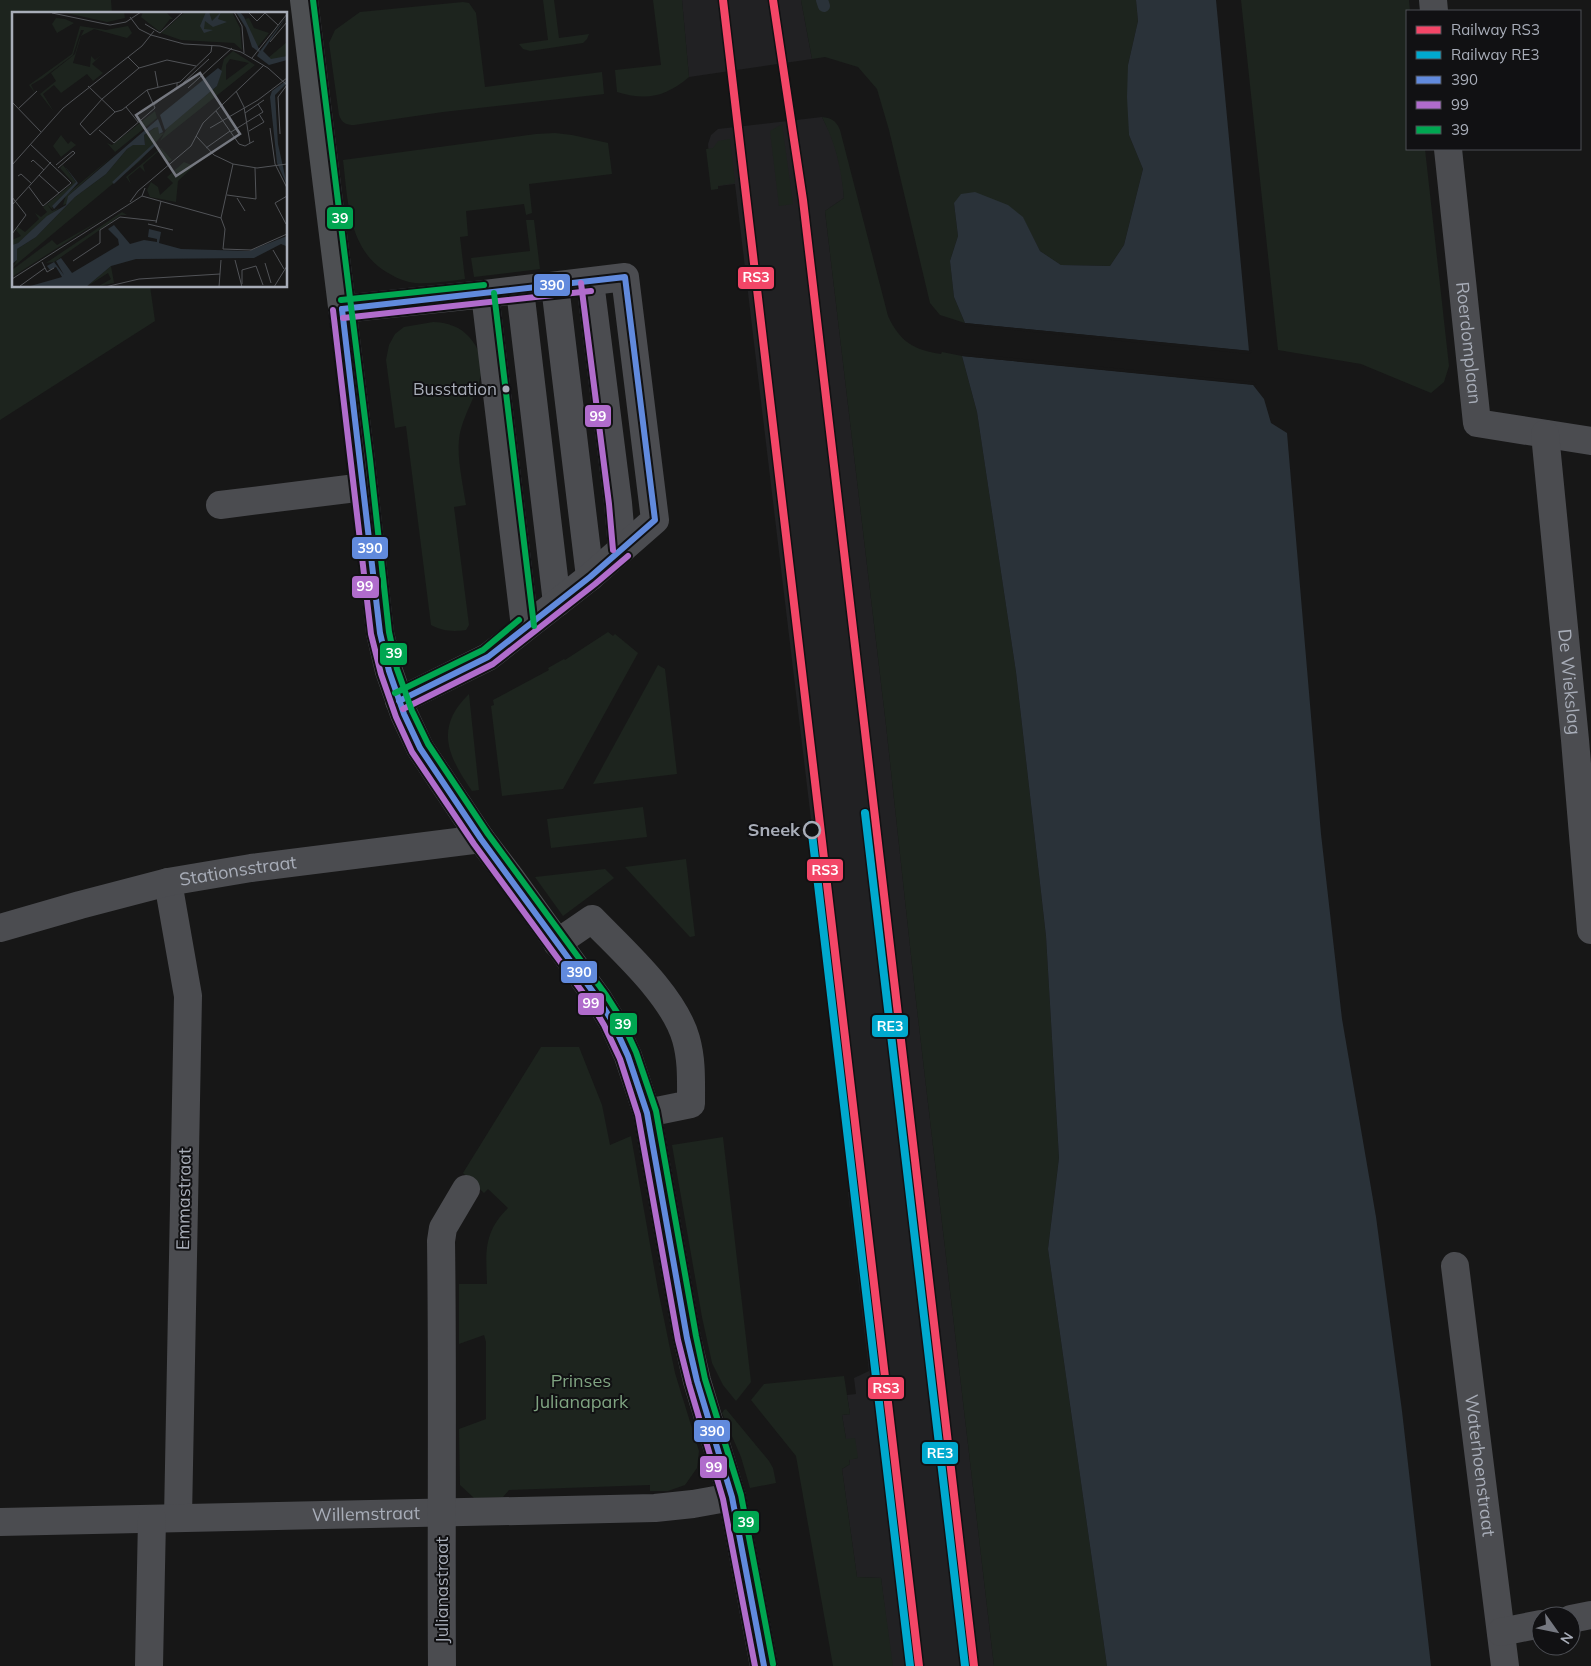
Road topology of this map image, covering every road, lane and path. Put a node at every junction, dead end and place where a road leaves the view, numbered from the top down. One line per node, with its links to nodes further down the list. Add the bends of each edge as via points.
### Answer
1 (304, 0): 6 (main road)
2 (1448, 150): 7 (street, Roerdomplaan, via 1477,423)
3 (555, 286): 4 (street); 11 (street); 11 (street, via 625,277 655,520)
4 (520, 290): 5 (street); 12 (street)
5 (486, 294): 6 (street); 13 (street)
6 (342, 309): 9 (main road)
7 (1545, 434): 8 (street, Roerdomplaan); 18 (street, De Wiekslag)
8 (1591, 441)
9 (364, 486): 10 (street); 14 (main road, via 380,634)
10 (220, 505)
11 (590, 576): 12 (street)
12 (557, 603): 13 (street)
13 (525, 627): 14 (street, via 488,657)
14 (400, 702): 15 (main road, via 420,748)
15 (481, 839): 16 (street, Stationsstraat, via 251,868); 19 (main road)
16 (168, 882): 17 (street, Stationsstraat); 25 (street, Emmastraat, via 188,996)
17 (0, 928)
18 (1591, 930)
19 (557, 943): 20 (main road, via 612,1020); 20 (street, via 592,919 660,992 678,1019 691,1064 691,1104)
20 (647, 1113): 23 (main road, via 687,1338)
21 (466, 1189): 24 (street, via 443,1228 441,1241)
22 (1455, 1266): 28 (street, Waterhoenstraat)
23 (732, 1497): 24 (street, Willemstraat, via 655,1508); 31 (main road)
24 (441, 1514): 25 (street, Willemstraat); 30 (street, Julianastraat)
25 (165, 1519): 26 (street, Willemstraat); 29 (street, Emmastraat)
26 (0, 1522)
27 (1531, 1626): 28 (street)
28 (1501, 1632): 32 (street, Waterhoenstraat)
29 (149, 1666)
30 (442, 1666)
31 (764, 1666)
32 (1505, 1666)

